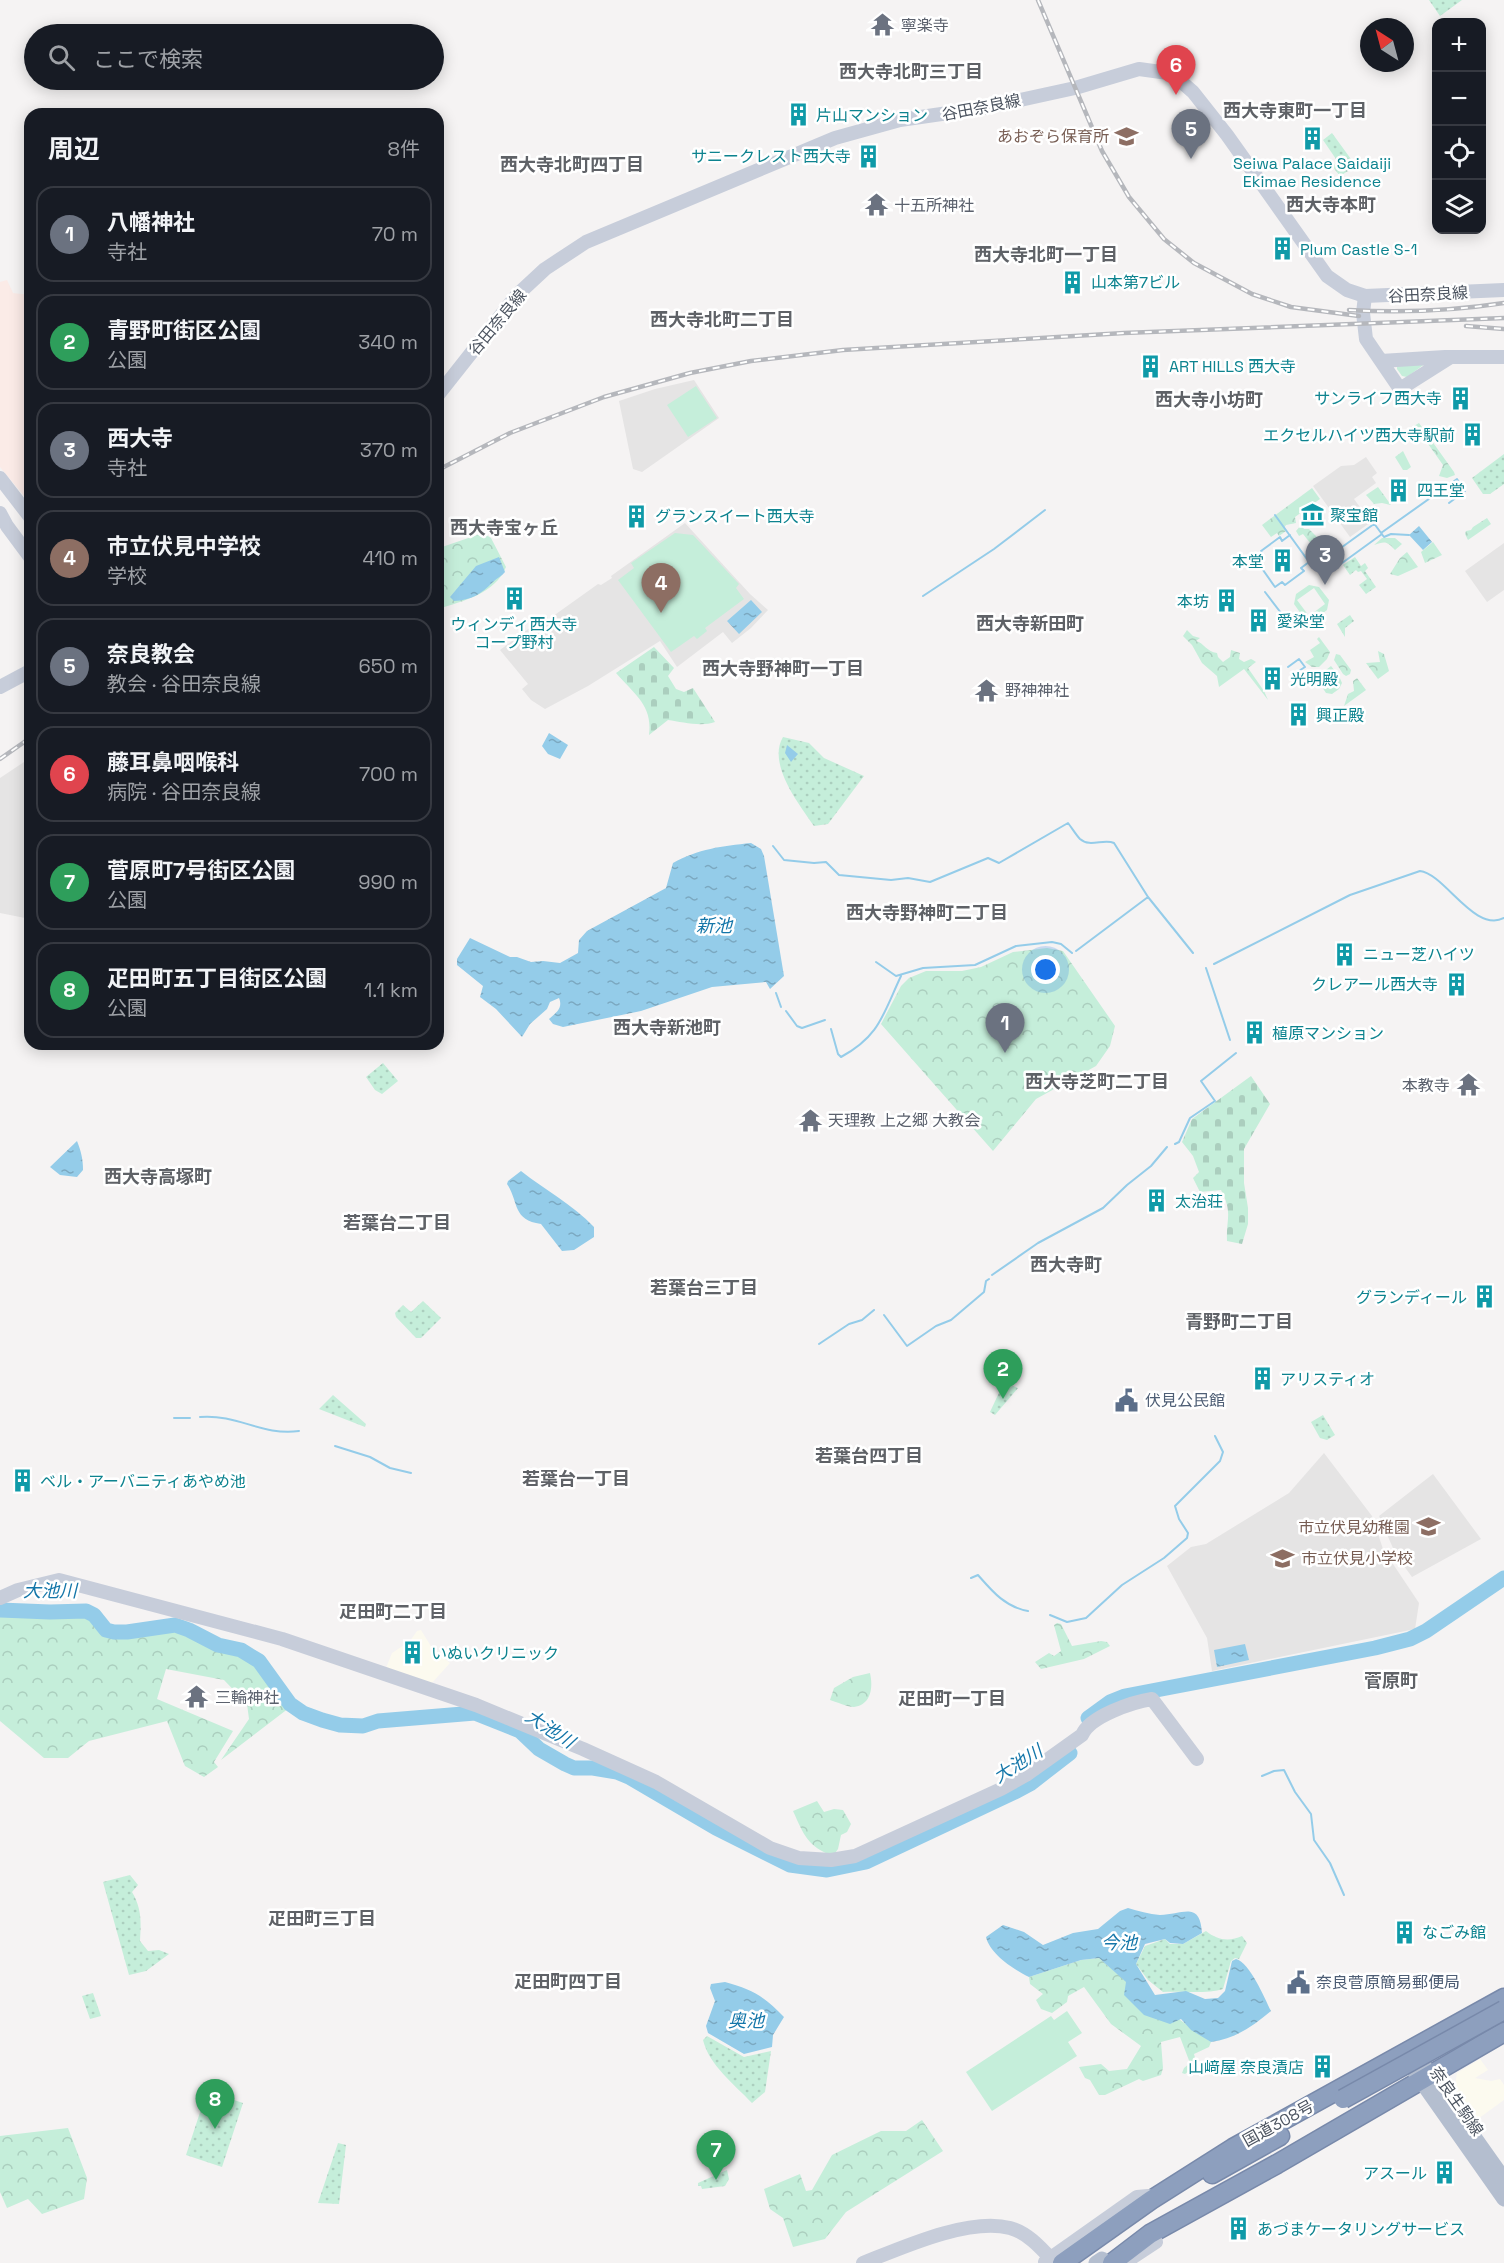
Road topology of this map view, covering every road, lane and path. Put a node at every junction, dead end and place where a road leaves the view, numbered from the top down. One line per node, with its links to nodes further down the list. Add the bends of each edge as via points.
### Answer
1 (1504, 290): 2 (street, 谷田奈良線)
2 (1365, 296): 5 (street, via 1366,339); 6 (street, 谷田奈良線, via 1347,290 1327,276 1193,92 1168,73 1139,69 1075,88 983,108 900,120 835,138 586,242 545,269 517,295)
3 (1504, 357): 4 (street)
4 (1449, 358): 5 (street); 5 (street, via 1400,389)
5 (1381, 361)
6 (444, 387)
7 (0, 478): 8 (street)
8 (24, 509)
9 (0, 513): 10 (street)
10 (24, 550)
11 (24, 674): 12 (street)
12 (0, 687)
13 (0, 1598): 14 (street, via 59,1580 282,1639 476,1705 583,1749 656,1782 770,1848 799,1858 831,1860 855,1856 977,1801 1026,1775 1108,1713 1134,1702 1152,1699)
14 (1197, 1759)
15 (1504, 1998): 19 (highway, 国道308号)
16 (1504, 2010): 21 (highway, 国道308号, bridge)
17 (1504, 2022): 21 (highway, 国道308号)
18 (1504, 2032): 20 (highway, 国道308号)
19 (1407, 2051): 20 (main road, 奈良生駒線); 25 (highway, 国道308号, via 1233,2148)
20 (1425, 2077): 22 (main road, 奈良生駒線); 23 (main road, 奈良生駒線); 24 (highway, 国道308号)
21 (1345, 2104): 26 (highway, 国道308号); 28 (highway, 国道308号, via 1156,2208)
22 (1504, 2179)
23 (1504, 2199)
24 (1150, 2240): 26 (highway, 国道308号); 29 (street)
25 (1052, 2261): 27 (street, via 1024,2234 994,2225 969,2227 920,2241)
26 (1103, 2262)
27 (863, 2263)
28 (1075, 2263)
29 (1125, 2263)

